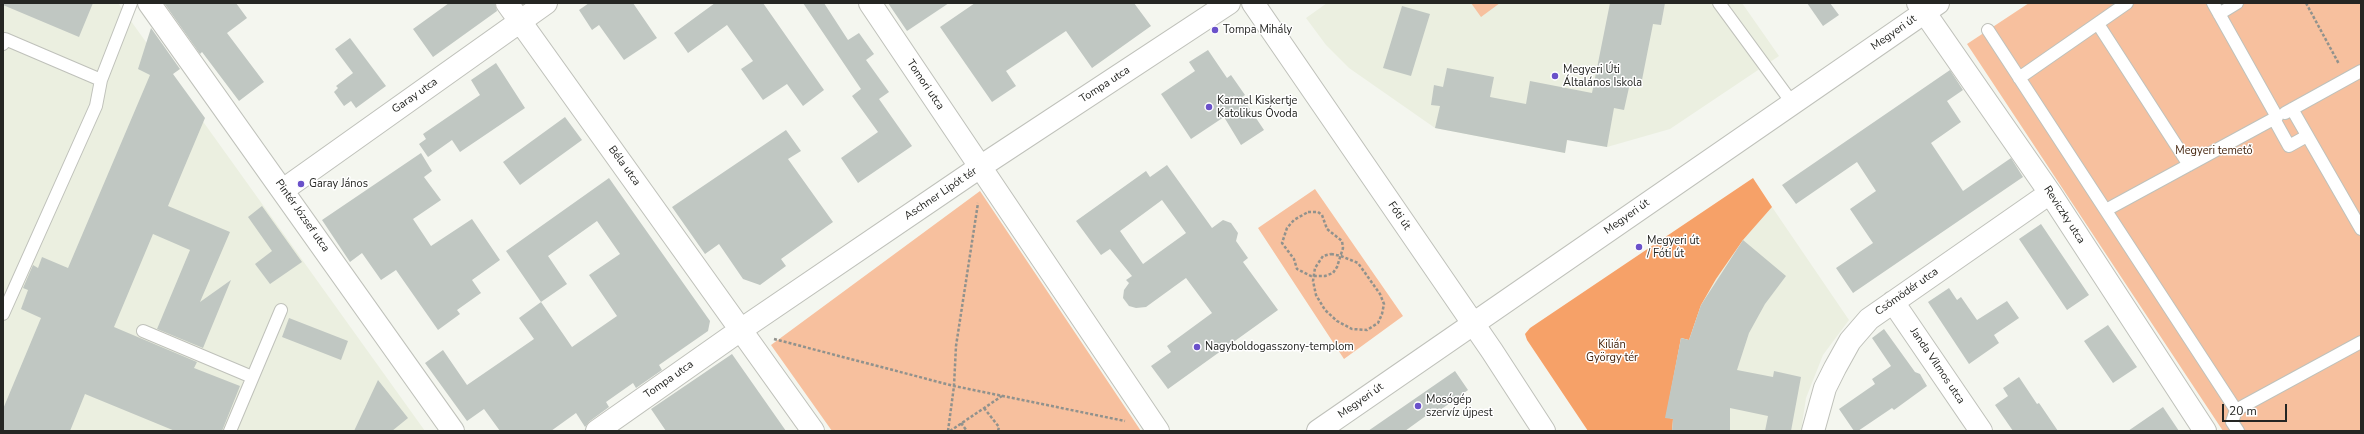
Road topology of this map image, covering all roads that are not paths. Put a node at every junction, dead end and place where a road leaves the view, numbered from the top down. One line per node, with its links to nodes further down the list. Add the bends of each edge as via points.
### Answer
1 (131, 3): 19 (lane)
2 (149, 3): 26 (street, Pintér József utca)
3 (507, 3): 13 (street, Béla utca)
4 (546, 3): 13 (street, Garay utca)
5 (870, 3): 25 (street, Tomori utca)
6 (1229, 3): 25 (street, Tompa utca)
7 (1253, 3): 33 (street, Fóti út)
8 (1719, 3): 20 (lane)
9 (2128, 3): 14 (lane)
10 (2237, 3): 12 (lane)
11 (1927, 6): 20 (street, Megyeri út); 27 (street, Reviczky utca)
12 (2216, 8): 22 (lane)
13 (520, 21): 26 (street, Garay utca); 34 (street, Béla utca)
14 (2098, 24): 18 (lane); 24 (lane)
15 (1988, 30): 18 (lane)
16 (3, 44): 19 (lane, via 5,39)
17 (2361, 71): 21 (lane)
18 (2019, 78): 28 (lane)
19 (101, 80): 32 (lane, via 96,106)
20 (1792, 104): 33 (street, Megyeri út)
21 (2292, 109): 22 (lane); 23 (lane)
22 (2276, 118): 23 (lane, via 2289,146); 24 (lane)
23 (2307, 136): 29 (lane)
24 (2189, 165): 28 (lane)
25 (980, 167): 34 (street, Aschner Lipót tér); 43 (street, Aschner Lipót tér)
26 (284, 190): 40 (street, Pintér József utca)
27 (2050, 193): 30 (street, Csömödér utca); 48 (street, Reviczky utca)
28 (2106, 210): 38 (lane)
29 (2361, 229)
30 (1893, 302): 46 (street, Csömödér utca, via 1869,319 1850,341 1825,388); 47 (street, Janda Vilmos utca)
31 (281, 310): 37 (lane)
32 (3, 314)
33 (1473, 323): 44 (street, Megyeri út); 45 (street, Fóti út)
34 (742, 329): 41 (street, Tompa utca); 42 (street)
35 (143, 331): 37 (lane)
36 (2361, 342): 38 (lane)
37 (252, 378): 39 (lane)
38 (2236, 410): 49 (lane, via 2232,422)
39 (230, 431)
40 (454, 431)
41 (597, 431)
42 (813, 431)
43 (1158, 431)
44 (1318, 431)
45 (1544, 431)
46 (1813, 431)
47 (1981, 431)
48 (2205, 431)
49 (2238, 431)

